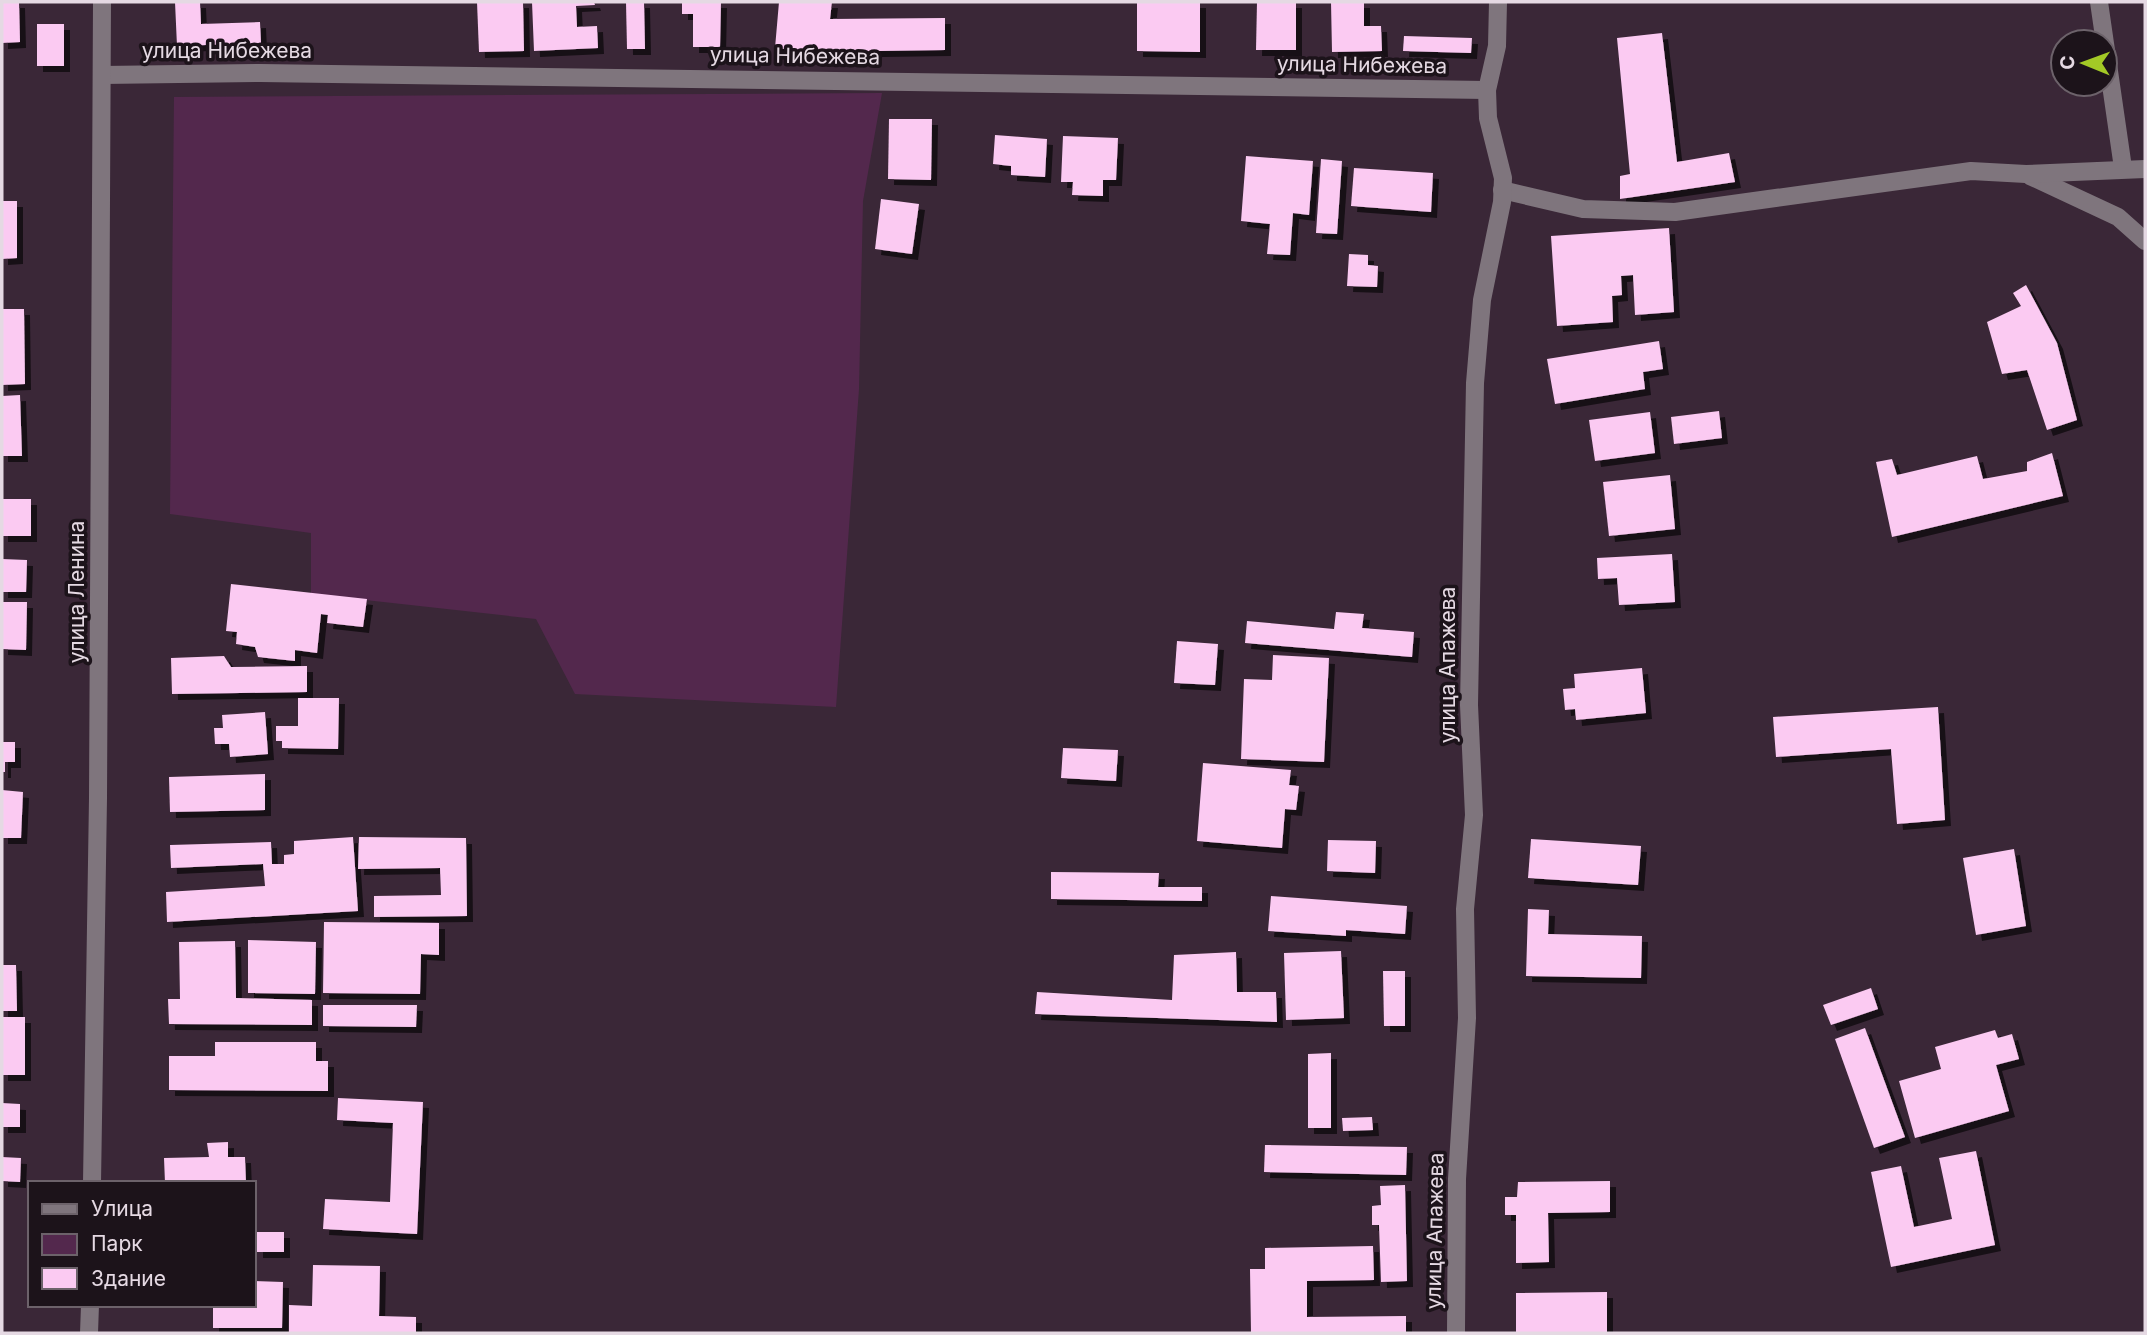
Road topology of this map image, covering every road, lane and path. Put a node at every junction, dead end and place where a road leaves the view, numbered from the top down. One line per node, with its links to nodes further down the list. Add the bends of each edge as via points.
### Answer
1 (102, 2): 4 (street, улица Ленина)
2 (1498, 2): 5 (street, улица Апажева, via 1497,46)
3 (2099, 2): 6 (street)
4 (102, 75): 5 (street, улица Нибежева, via 384,74); 11 (street, улица Ленина)
5 (1487, 90): 9 (street, улица Апажева)
6 (2123, 168): 7 (street); 8 (street)
7 (2145, 169)
8 (2026, 174): 9 (street, via 1958,172 1675,212 1583,209); 10 (street, via 2118,217)
9 (1503, 190): 14 (street, улица Апажева, via 1482,300 1475,383 1469,705 1474,815 1465,909 1467,1018 1457,1179)
10 (2145, 241)
11 (92, 1181)
12 (90, 1307): 13 (street)
13 (89, 1333)
14 (1456, 1333)

